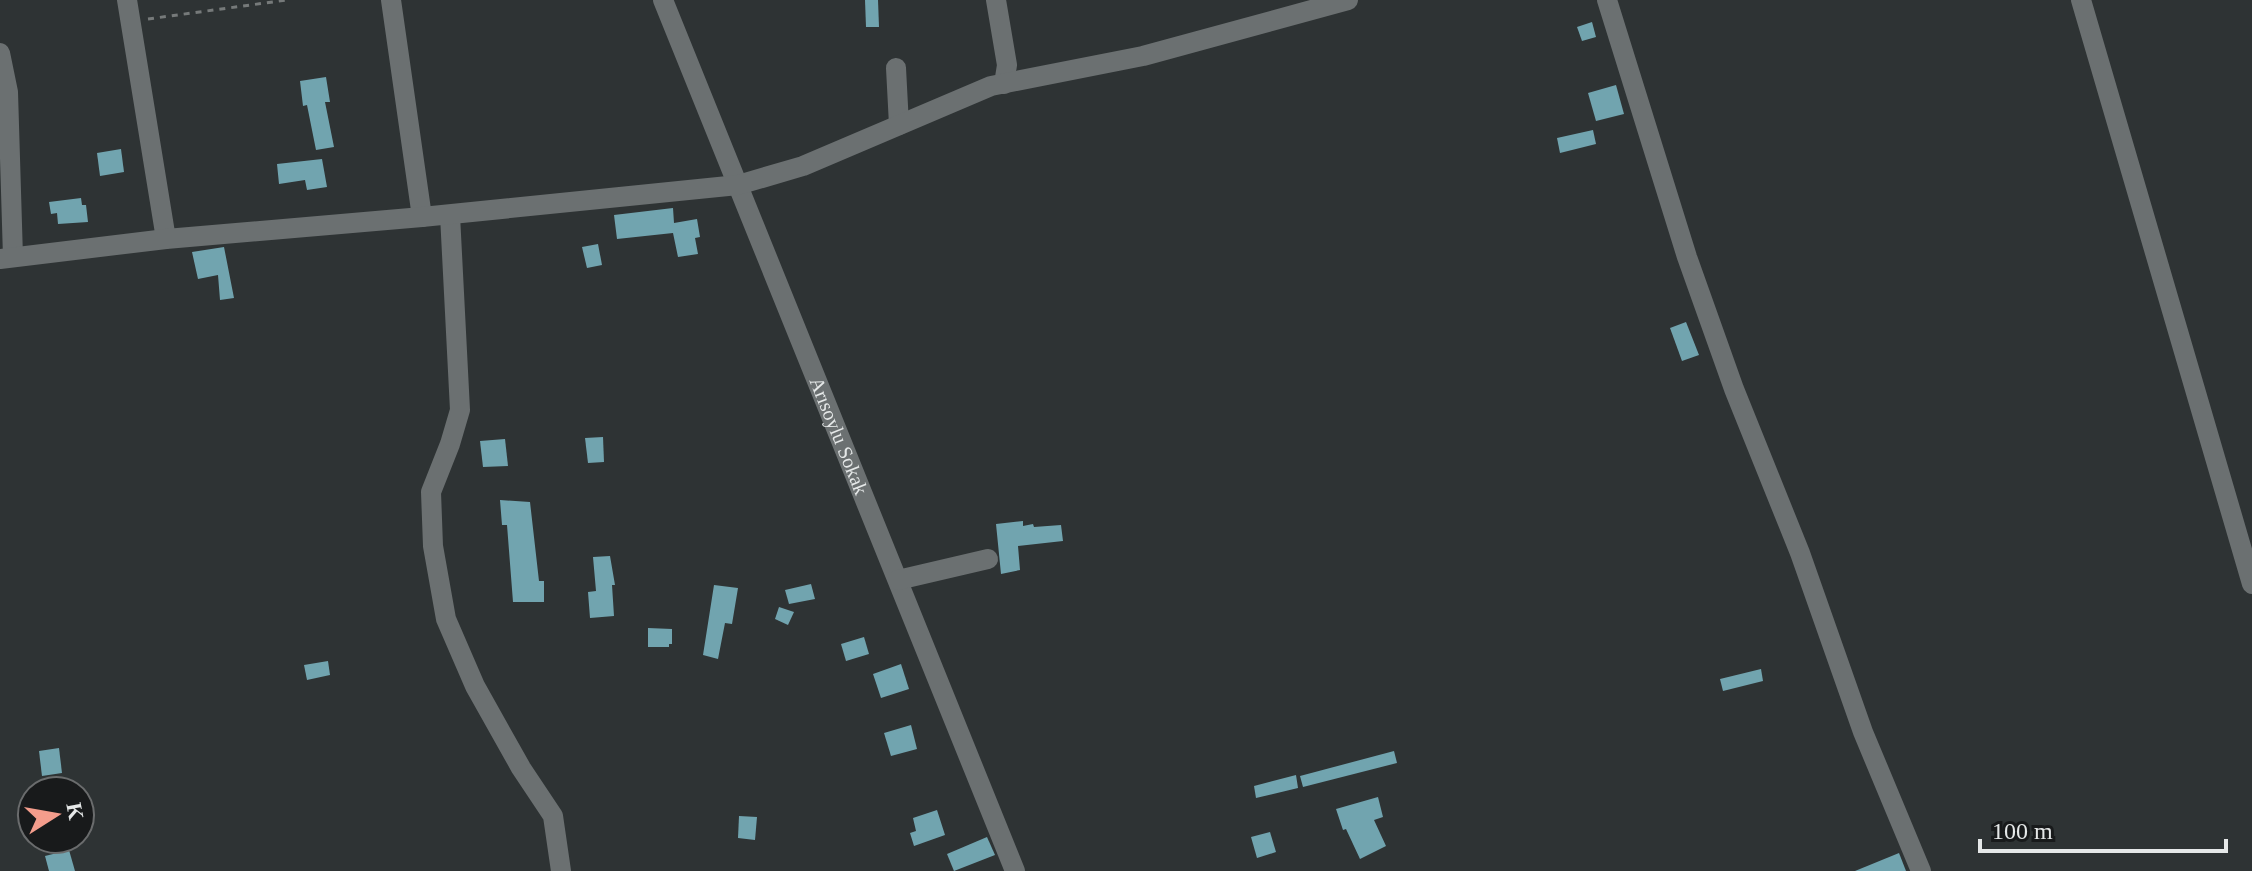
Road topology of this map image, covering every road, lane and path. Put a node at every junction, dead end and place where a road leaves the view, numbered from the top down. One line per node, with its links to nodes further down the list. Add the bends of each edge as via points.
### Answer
1 (127, 0): 9 (street)
2 (287, 0): 9 (path)
3 (391, 0): 16 (street)
4 (663, 0): 14 (street, Arısoylu Sokak)
5 (996, 0): 12 (street, via 1007,65)
6 (1348, 0): 12 (street, via 1143,56)
7 (1607, 0): 24 (street, via 1734,389)
8 (2081, 0): 21 (street)
9 (131, 22): 17 (street)
10 (0, 53): 18 (street, via 8,92)
11 (896, 68): 13 (street)
12 (1004, 84): 13 (street)
13 (899, 125): 14 (street, via 803,166)
14 (738, 185): 15 (street); 20 (street, Arısoylu Sokak)
15 (450, 215): 16 (street); 22 (street, via 460,410 431,492 433,546 446,619 475,686 553,816)
16 (422, 217): 17 (street)
17 (166, 239): 18 (street)
18 (7, 258)
19 (988, 559): 20 (street)
20 (898, 580): 23 (street, Arısoylu Sokak)
21 (2252, 584)
22 (561, 871)
23 (1015, 871)
24 (1921, 871)

